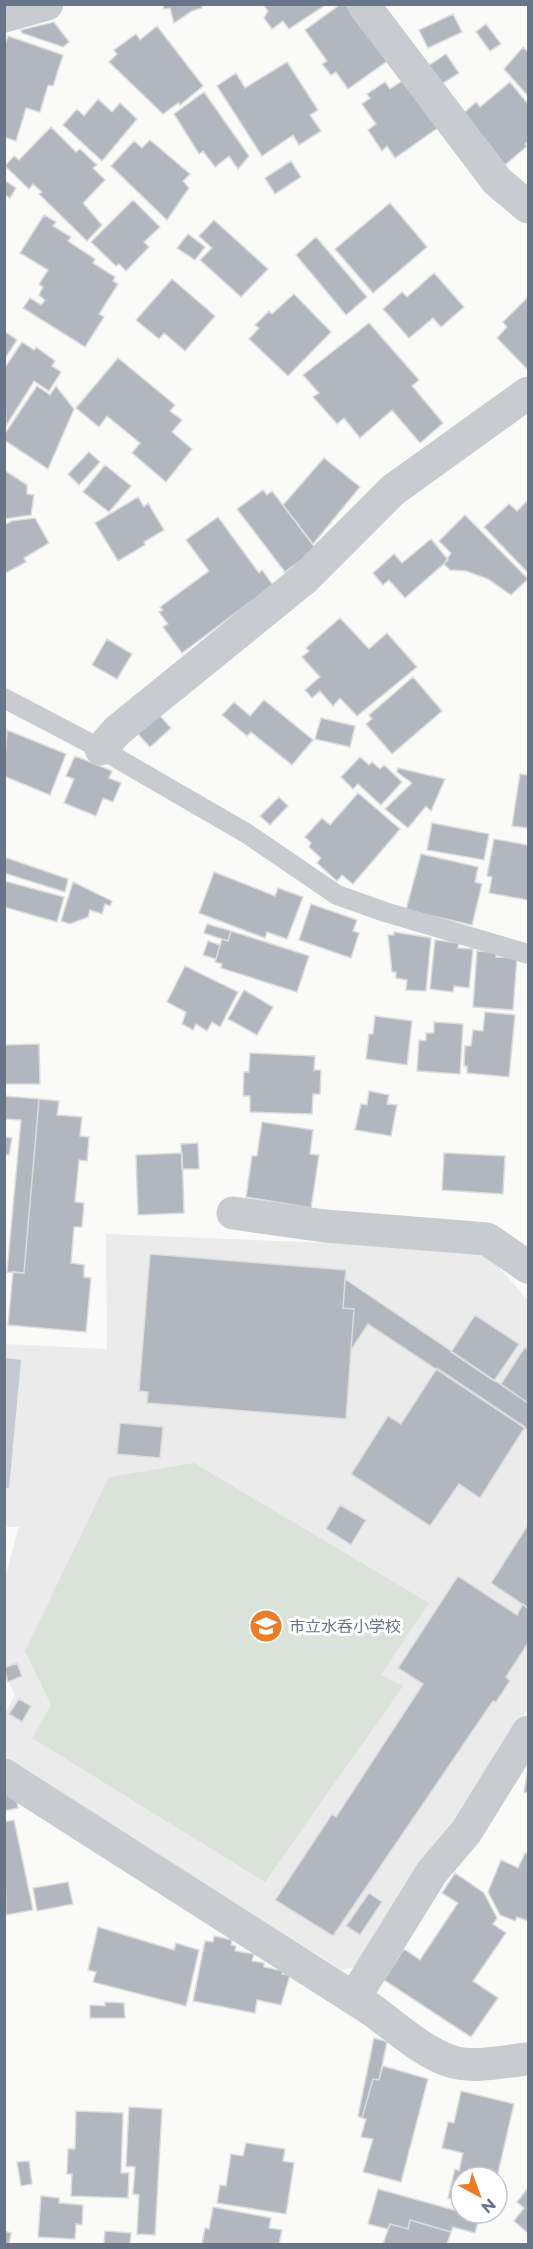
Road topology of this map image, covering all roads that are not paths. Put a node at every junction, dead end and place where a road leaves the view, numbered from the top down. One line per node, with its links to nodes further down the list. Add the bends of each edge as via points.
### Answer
1 (47, 4): 3 (street)
2 (363, 4): 4 (street, via 497,181)
3 (4, 16)
4 (528, 207)
5 (528, 393): 7 (street, via 393,490 304,579 118,730)
6 (4, 698): 7 (lane)
7 (101, 749): 8 (lane, via 246,833 337,895)
8 (528, 954)
9 (233, 1213): 10 (street, via 325,1226 487,1239)
10 (528, 1267)
11 (528, 1732): 13 (street, via 466,1832 432,1872)
12 (4, 1775): 13 (street)
13 (354, 1998): 14 (street, via 451,2062 478,2064)
14 (528, 2059)

